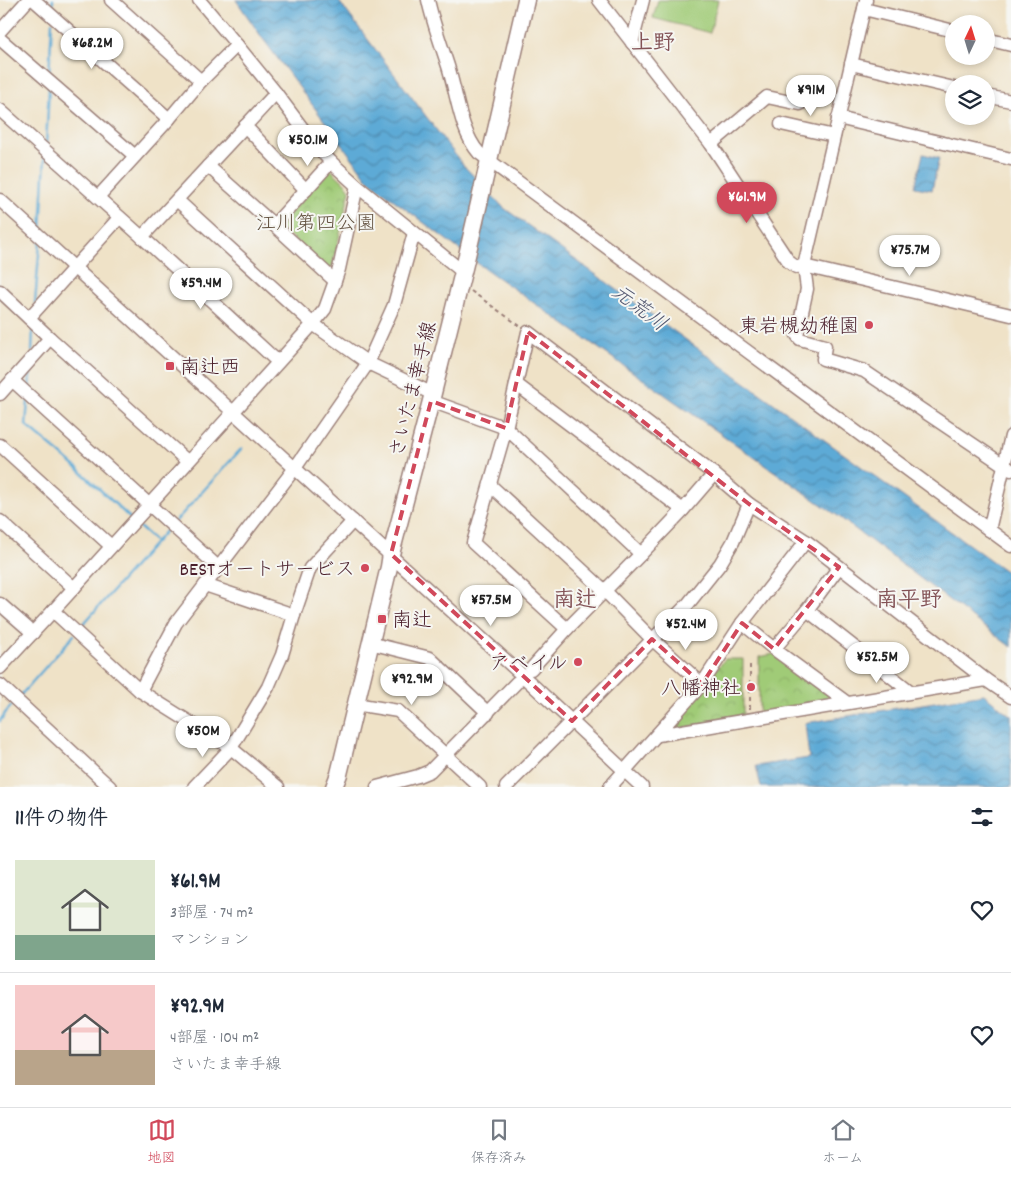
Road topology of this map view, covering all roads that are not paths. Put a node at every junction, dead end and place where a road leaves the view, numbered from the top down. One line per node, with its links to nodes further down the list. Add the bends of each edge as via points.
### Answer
1 (28, 0): 11 (street)
2 (34, 0): 26 (street)
3 (111, 0): 18 (street)
4 (198, 0): 15 (street)
5 (428, 0): 34 (street, via 465,130 473,146)
6 (526, 0): 34 (main road, さいたま幸手線)
7 (598, 0): 14 (street)
8 (643, 0): 14 (street)
9 (865, 5): 10 (street); 17 (street)
10 (945, 28)
11 (0, 31)
12 (0, 39): 31 (street)
13 (995, 41): 16 (street)
14 (632, 43): 30 (street)
15 (237, 45): 18 (street); 20 (street)
16 (1011, 45)
17 (851, 64): 19 (street); 25 (street)
18 (201, 82): 26 (street)
19 (945, 86)
20 (276, 93): 28 (street); 33 (street)
21 (995, 98): 22 (street)
22 (1011, 101)
23 (800, 104): 30 (street, via 767,96)
24 (0, 110): 38 (street)
25 (838, 118): 29 (street); 32 (street)
26 (169, 119): 31 (street)
27 (781, 124): 29 (street)
28 (245, 126): 35 (street); 37 (street)
29 (834, 136): 45 (street)
30 (711, 144): 45 (street, via 789,262 796,267)
31 (135, 156): 38 (street)
32 (1011, 159)
33 (331, 162): 36 (street); 37 (street)
34 (488, 162): 47 (main road, さいたま幸手線); 74 (street)
35 (208, 166): 40 (street); 42 (street)
36 (357, 186): 43 (street); 48 (street)
37 (306, 190): 42 (street)
38 (98, 197): 41 (street)
39 (0, 200): 46 (street)
40 (177, 200): 44 (street); 52 (street)
41 (119, 218): 44 (street); 46 (street)
42 (274, 225): 48 (street)
43 (414, 233): 47 (street); 55 (street, via 394,305)
44 (142, 237): 54 (street)
45 (804, 266): 50 (street); 66 (street, via 807,289 797,335 800,340 825,346 823,359 864,371)
46 (74, 268): 51 (street); 60 (street)
47 (463, 273): 59 (main road, さいたま幸手線)
48 (335, 281): 52 (street, via 325,309)
49 (2, 298): 51 (street)
50 (1011, 315)
51 (29, 318): 53 (street)
52 (313, 324): 54 (street); 55 (street)
53 (50, 338): 56 (street); 64 (street)
54 (278, 362): 60 (street)
55 (368, 363): 59 (street); 65 (street)
56 (12, 380): 58 (street); 69 (street)
57 (516, 384): 61 (street); 67 (street, via 528,332); 71 (street)
58 (0, 394)
59 (432, 398): 61 (street); 78 (main road, さいたま幸手線)
60 (233, 411): 64 (street); 65 (street)
61 (506, 428): 68 (street); 79 (street)
62 (1011, 436): 66 (street)
63 (0, 445): 76 (street)
64 (188, 461): 69 (street)
65 (295, 468): 73 (street); 81 (street)
66 (1008, 468): 74 (street)
67 (714, 474): 70 (street); 71 (street)
68 (490, 485): 84 (street); 90 (street, via 473,543)
69 (149, 504): 76 (street); 81 (street)
70 (749, 504): 75 (street); 92 (street, via 720,564 688,604)
71 (683, 510): 79 (street)
72 (0, 521): 83 (street)
73 (352, 521): 78 (street); 88 (street, via 310,568)
74 (989, 530): 77 (street)
75 (806, 541): 80 (street); 89 (street)
76 (111, 546): 83 (street)
77 (1011, 546)
78 (391, 554): 93 (main road, さいたま幸手線); 107 (street)
79 (641, 554): 84 (street)
80 (839, 567): 86 (street); 97 (street)
81 (219, 568): 82 (street)
82 (206, 585): 88 (street); 101 (street, via 176,624)
83 (74, 588): 87 (street)
84 (605, 591): 90 (street); 92 (street)
85 (0, 604): 91 (street)
86 (807, 610): 94 (street); 102 (street)
87 (53, 611): 91 (street); 101 (street)
88 (294, 614): 109 (street, via 268,687)
89 (742, 623): 94 (street); 99 (street)
90 (566, 629): 96 (street)
91 (33, 633): 95 (street)
92 (652, 639): 99 (street); 107 (street)
93 (370, 643): 105 (main road, さいたま幸手線); 106 (street, via 430,658)
94 (774, 648): 104 (street)
95 (0, 668)
96 (531, 669)
97 (986, 680): 102 (street); 103 (street)
98 (518, 682): 106 (street)
99 (702, 684): 108 (street)
100 (0, 685): 112 (street)
101 (140, 691): 109 (street)
102 (912, 692): 104 (street)
103 (1011, 697)
104 (846, 702): 108 (street)
105 (355, 704): 110 (street, via 398,711); 115 (main road, さいたま幸手線)
106 (488, 713): 110 (street)
107 (572, 721): 111 (street); 118 (street)
108 (658, 735): 111 (street)
109 (231, 748): 113 (street); 114 (street)
110 (445, 755): 116 (street, via 430,771); 117 (street)
111 (624, 771): 119 (street); 120 (street)
112 (110, 787)
113 (194, 787)
114 (278, 787)
115 (334, 787)
116 (377, 787)
117 (480, 787)
118 (506, 787)
119 (610, 787)
120 (642, 787)

